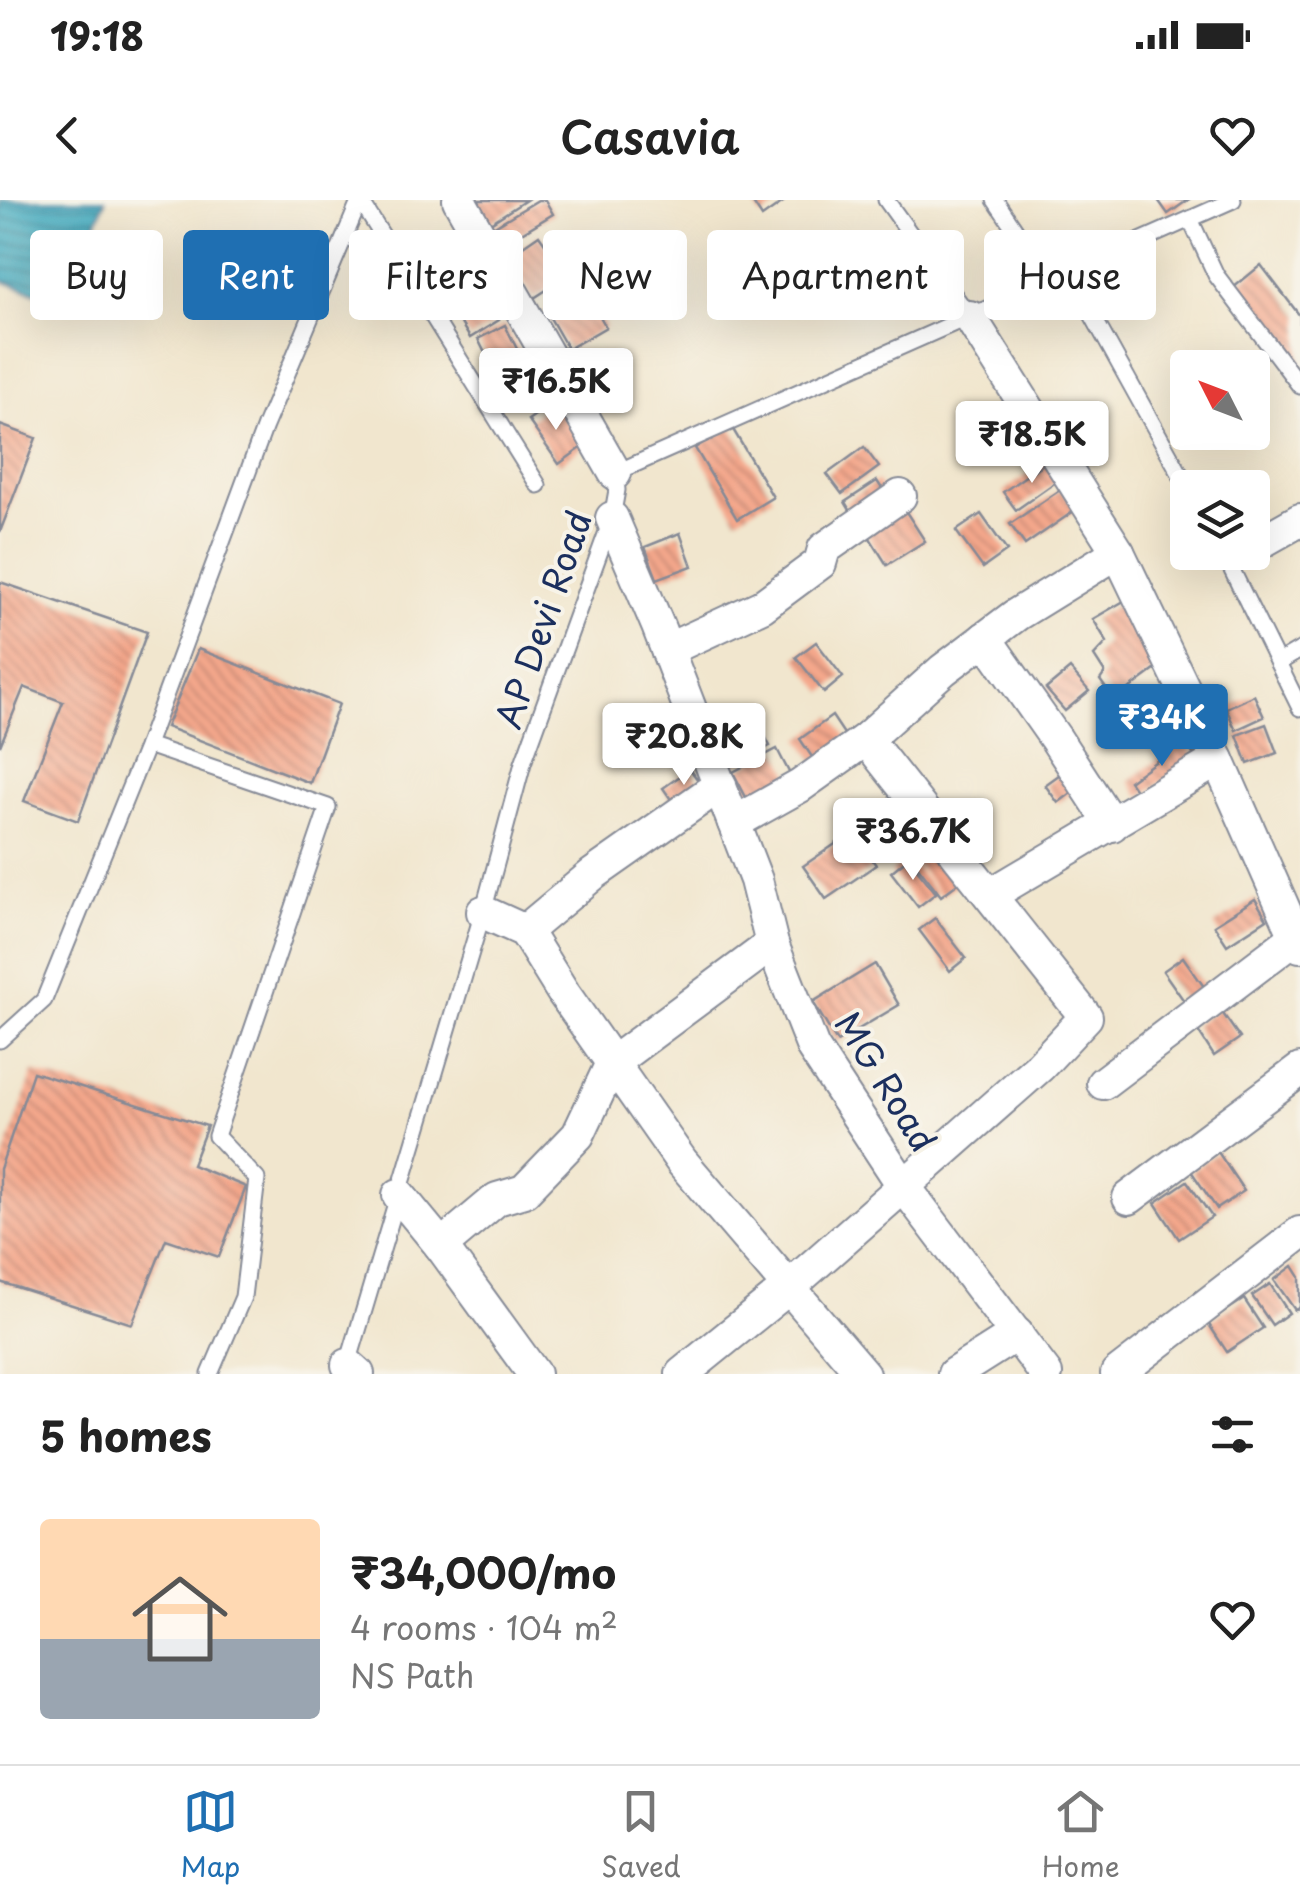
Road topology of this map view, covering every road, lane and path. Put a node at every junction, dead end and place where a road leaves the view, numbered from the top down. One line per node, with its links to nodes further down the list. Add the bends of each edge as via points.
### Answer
1 (360, 200): 15 (lane); 28 (lane, via 265,426)
2 (459, 200): 14 (street)
3 (886, 200): 10 (lane)
4 (995, 200): 7 (lane)
5 (1233, 200): 6 (lane, AP Devi Road)
6 (1190, 219): 8 (lane, AP Devi Road); 12 (lane, via 1216,275)
7 (1015, 230)
8 (1156, 234)
9 (984, 311): 10 (lane, AP Devi Road)
10 (970, 317): 14 (lane, AP Devi Road); 20 (street)
11 (1095, 320): 13 (lane)
12 (1300, 386)
13 (1178, 470)
14 (615, 473): 17 (lane, AP Devi Road)
15 (538, 486)
16 (900, 496): 23 (street, via 824,549 820,563 762,606)
17 (612, 518): 23 (street, MG Road); 34 (lane, AP Devi Road, via 523,763)
18 (1300, 520): 19 (street)
19 (1270, 536)
20 (1118, 552): 22 (street); 29 (street)
21 (1243, 570): 25 (lane)
22 (985, 638): 27 (street); 32 (street)
23 (667, 650): 30 (street, MG Road)
24 (1300, 650): 25 (lane)
25 (1278, 663): 26 (lane)
26 (1300, 708)
27 (866, 738): 31 (street); 33 (street)
28 (147, 746): 38 (lane, via 44,1000); 51 (lane, via 328,807 216,1136 256,1179 243,1297)
29 (1218, 760): 32 (street); 36 (street)
30 (720, 785): 31 (street, MG Road); 35 (street, via 592,874)
31 (734, 823): 37 (street, MG Road)
32 (1112, 825): 33 (street)
33 (990, 895): 42 (street, via 1086,1018)
34 (483, 912): 35 (street); 43 (lane, AP Devi Road)
35 (525, 931): 39 (street)
36 (1298, 942): 41 (street)
37 (772, 944): 39 (street); 42 (street, MG Road, via 813,1048)
38 (0, 1040)
39 (612, 1062): 46 (street, via 578,1135 524,1191 497,1200); 47 (street, via 682,1162)
40 (1300, 1070): 44 (street)
41 (1103, 1082)
42 (903, 1185): 47 (street); 48 (street, MG Road)
43 (399, 1194): 46 (street); 50 (lane, AP Devi Road)
44 (1129, 1198)
45 (1300, 1233): 49 (street)
46 (441, 1246): 52 (street)
47 (787, 1289): 53 (street); 54 (street)
48 (1016, 1334): 55 (street); 56 (street, MG Road)
49 (1136, 1368)
50 (350, 1371)
51 (210, 1374)
52 (534, 1374)
53 (682, 1374)
54 (863, 1374)
55 (954, 1374)
56 (1046, 1374)

